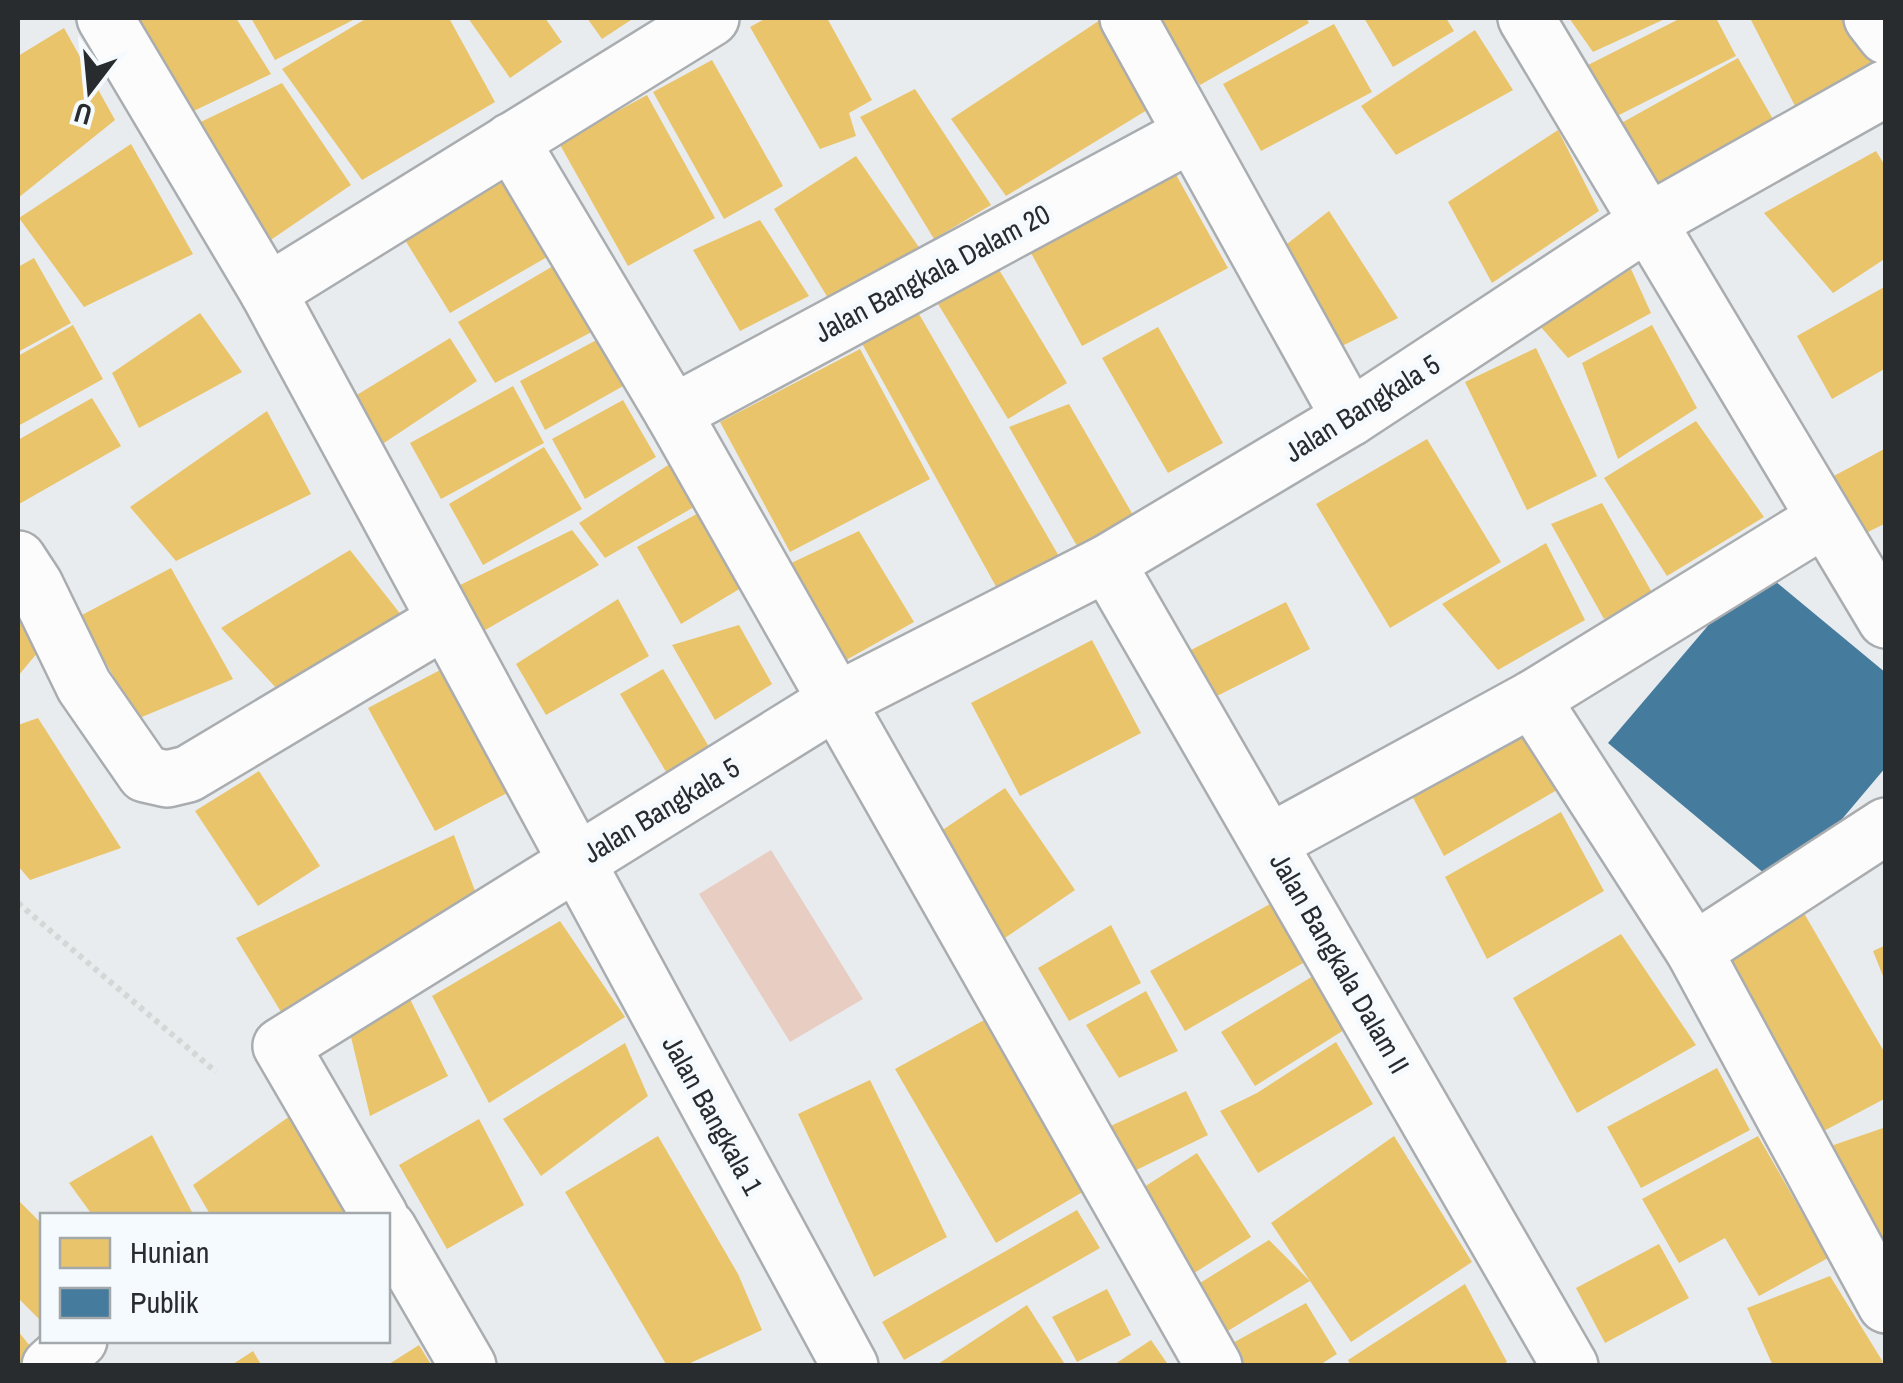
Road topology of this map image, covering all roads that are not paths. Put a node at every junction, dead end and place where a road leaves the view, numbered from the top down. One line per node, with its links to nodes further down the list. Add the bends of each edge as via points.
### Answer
1 (711, 18): 9 (street)
2 (1128, 18): 8 (street)
3 (1526, 18): 10 (street)
4 (1872, 18): 6 (street)
5 (108, 19): 11 (street, Jalan Bangkala 5)
6 (1886, 36)
7 (1886, 88): 10 (street, Jalan Bangkala 5)
8 (1191, 134): 12 (street, Jalan Bangkala Dalam 20); 13 (street)
9 (512, 142): 11 (street); 12 (street)
10 (1648, 222): 13 (street, Jalan Bangkala 5); 14 (street)
11 (268, 292): 18 (street, Jalan Bangkala 5)
12 (673, 412): 20 (street)
13 (1350, 418): 16 (street, Jalan Bangkala 5)
14 (1824, 519): 17 (street); 19 (street)
15 (18, 559): 18 (street, via 84,686 145,774 156,778 188,774)
16 (1107, 563): 20 (street, Jalan Bangkala 5); 22 (street, Jalan Bangkala Dalam II)
17 (1886, 620)
18 (444, 622): 23 (street, Jalan Bangkala 5)
19 (1532, 699): 22 (street); 24 (street)
20 (836, 701): 23 (street, Jalan Bangkala 5); 33 (street)
21 (1886, 826): 24 (street)
22 (1270, 842): 29 (street, Jalan Bangkala Dalam II)
23 (576, 865): 25 (street, via 281,1046); 32 (street, Jalan Bangkala 1)
24 (1694, 951): 27 (street)
25 (378, 1213)
26 (390, 1231): 31 (street)
27 (1886, 1305)
28 (77, 1343): 30 (street)
29 (1563, 1363)
30 (50, 1366)
31 (468, 1366)
32 (850, 1366)
33 (1214, 1366)

